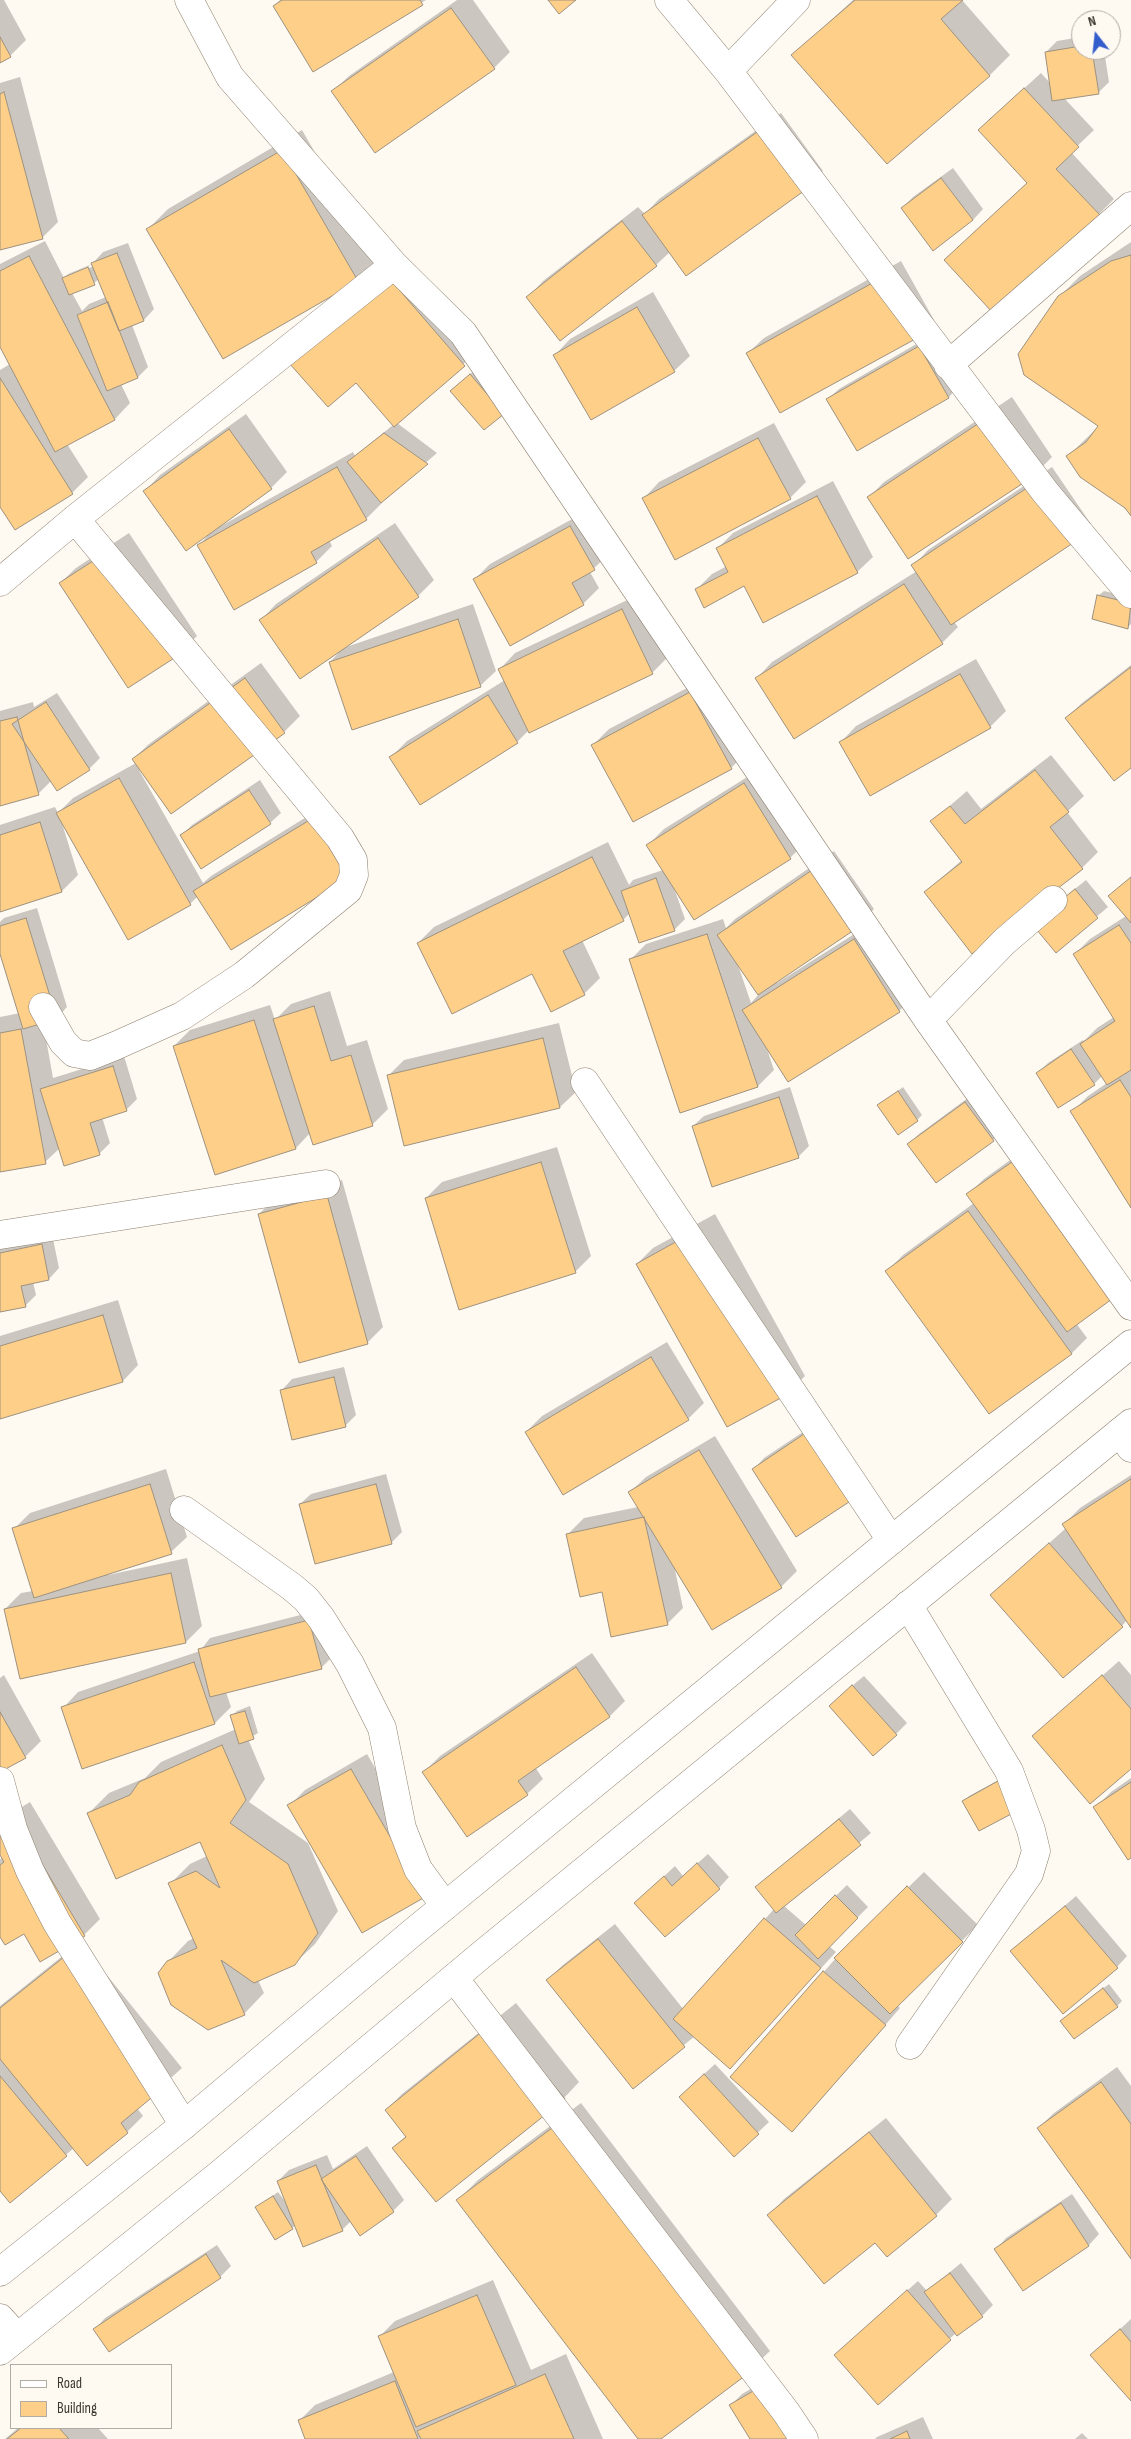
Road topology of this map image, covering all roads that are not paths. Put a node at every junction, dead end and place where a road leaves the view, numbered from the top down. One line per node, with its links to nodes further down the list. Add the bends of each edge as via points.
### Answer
1 (189, 0): 6 (street, via 230,77)
2 (669, 0): 4 (street)
3 (796, 0): 4 (street)
4 (728, 71): 7 (street)
5 (1131, 206): 7 (street)
6 (394, 265): 8 (street); 13 (street, via 463,333)
7 (948, 365): 10 (street, via 1081,537)
8 (75, 519): 9 (street); 12 (street, via 340,838 353,860 354,875 348,890 244,975 182,1016 115,1046 90,1056 74,1053 63,1042)
9 (0, 582)
10 (1131, 594)
11 (1053, 900): 13 (street, via 1005,941)
12 (43, 1007)
13 (928, 1020): 17 (street)
14 (585, 1082): 21 (street)
15 (326, 1184): 16 (street)
16 (0, 1235)
17 (1131, 1306)
18 (1131, 1344): 21 (street)
19 (1127, 1434): 22 (street)
20 (184, 1510): 24 (street, via 292,1587 321,1618 350,1664 382,1728 402,1828 418,1868)
21 (891, 1540): 24 (street)
22 (908, 1605): 25 (street); 26 (street, via 1008,1771 1036,1851 1029,1874)
23 (0, 1782): 27 (street, via 13,1829 57,1923)
24 (445, 1906): 27 (street)
25 (454, 1978): 29 (street, via 220,2174); 30 (street)
26 (910, 2045)
27 (184, 2125): 28 (street)
28 (0, 2272)
29 (6, 2336)
30 (804, 2439)

